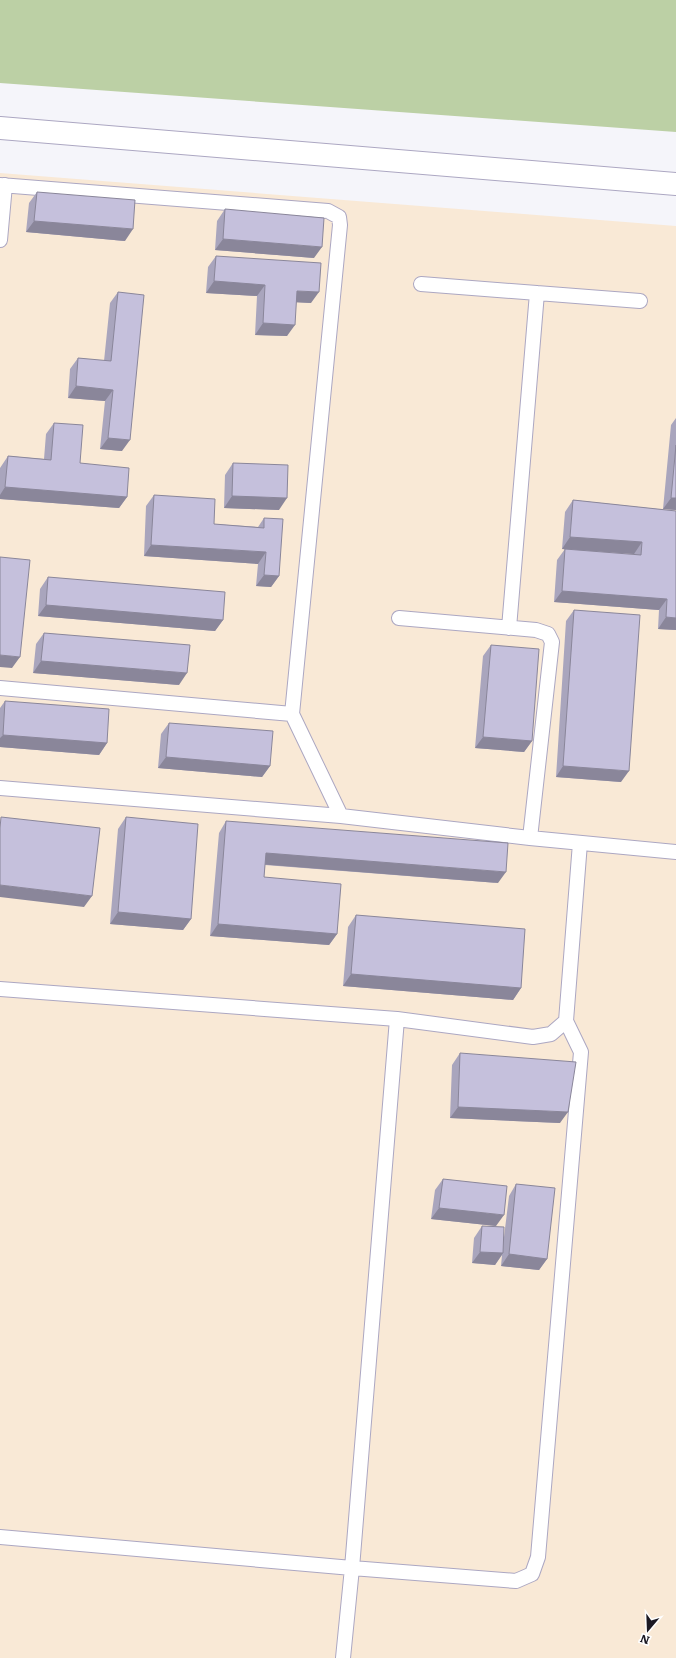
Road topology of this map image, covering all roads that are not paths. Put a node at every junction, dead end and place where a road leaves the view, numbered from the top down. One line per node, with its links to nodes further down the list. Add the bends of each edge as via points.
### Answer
1 (0, 128): 2 (street)
2 (676, 184)
3 (3, 185): 4 (lane); 11 (lane, via 328,211 338,217 340,226)
4 (0, 240)
5 (420, 284): 6 (lane)
6 (537, 293): 7 (lane); 9 (lane)
7 (640, 301)
8 (399, 618): 9 (lane)
9 (509, 628): 14 (lane, via 536,630 548,634 552,642)
10 (0, 688): 11 (lane)
11 (292, 714): 13 (lane)
12 (0, 788): 13 (lane)
13 (341, 816): 14 (lane)
14 (530, 838): 15 (lane)
15 (580, 843): 16 (lane); 19 (lane)
16 (676, 852)
17 (0, 989): 18 (lane)
18 (397, 1019): 19 (lane, via 533,1037 551,1034); 21 (lane)
19 (566, 1021): 21 (lane, via 581,1052 538,1557 532,1574 516,1581)
20 (0, 1537): 21 (lane)
21 (352, 1568): 22 (lane)
22 (342, 1658)

